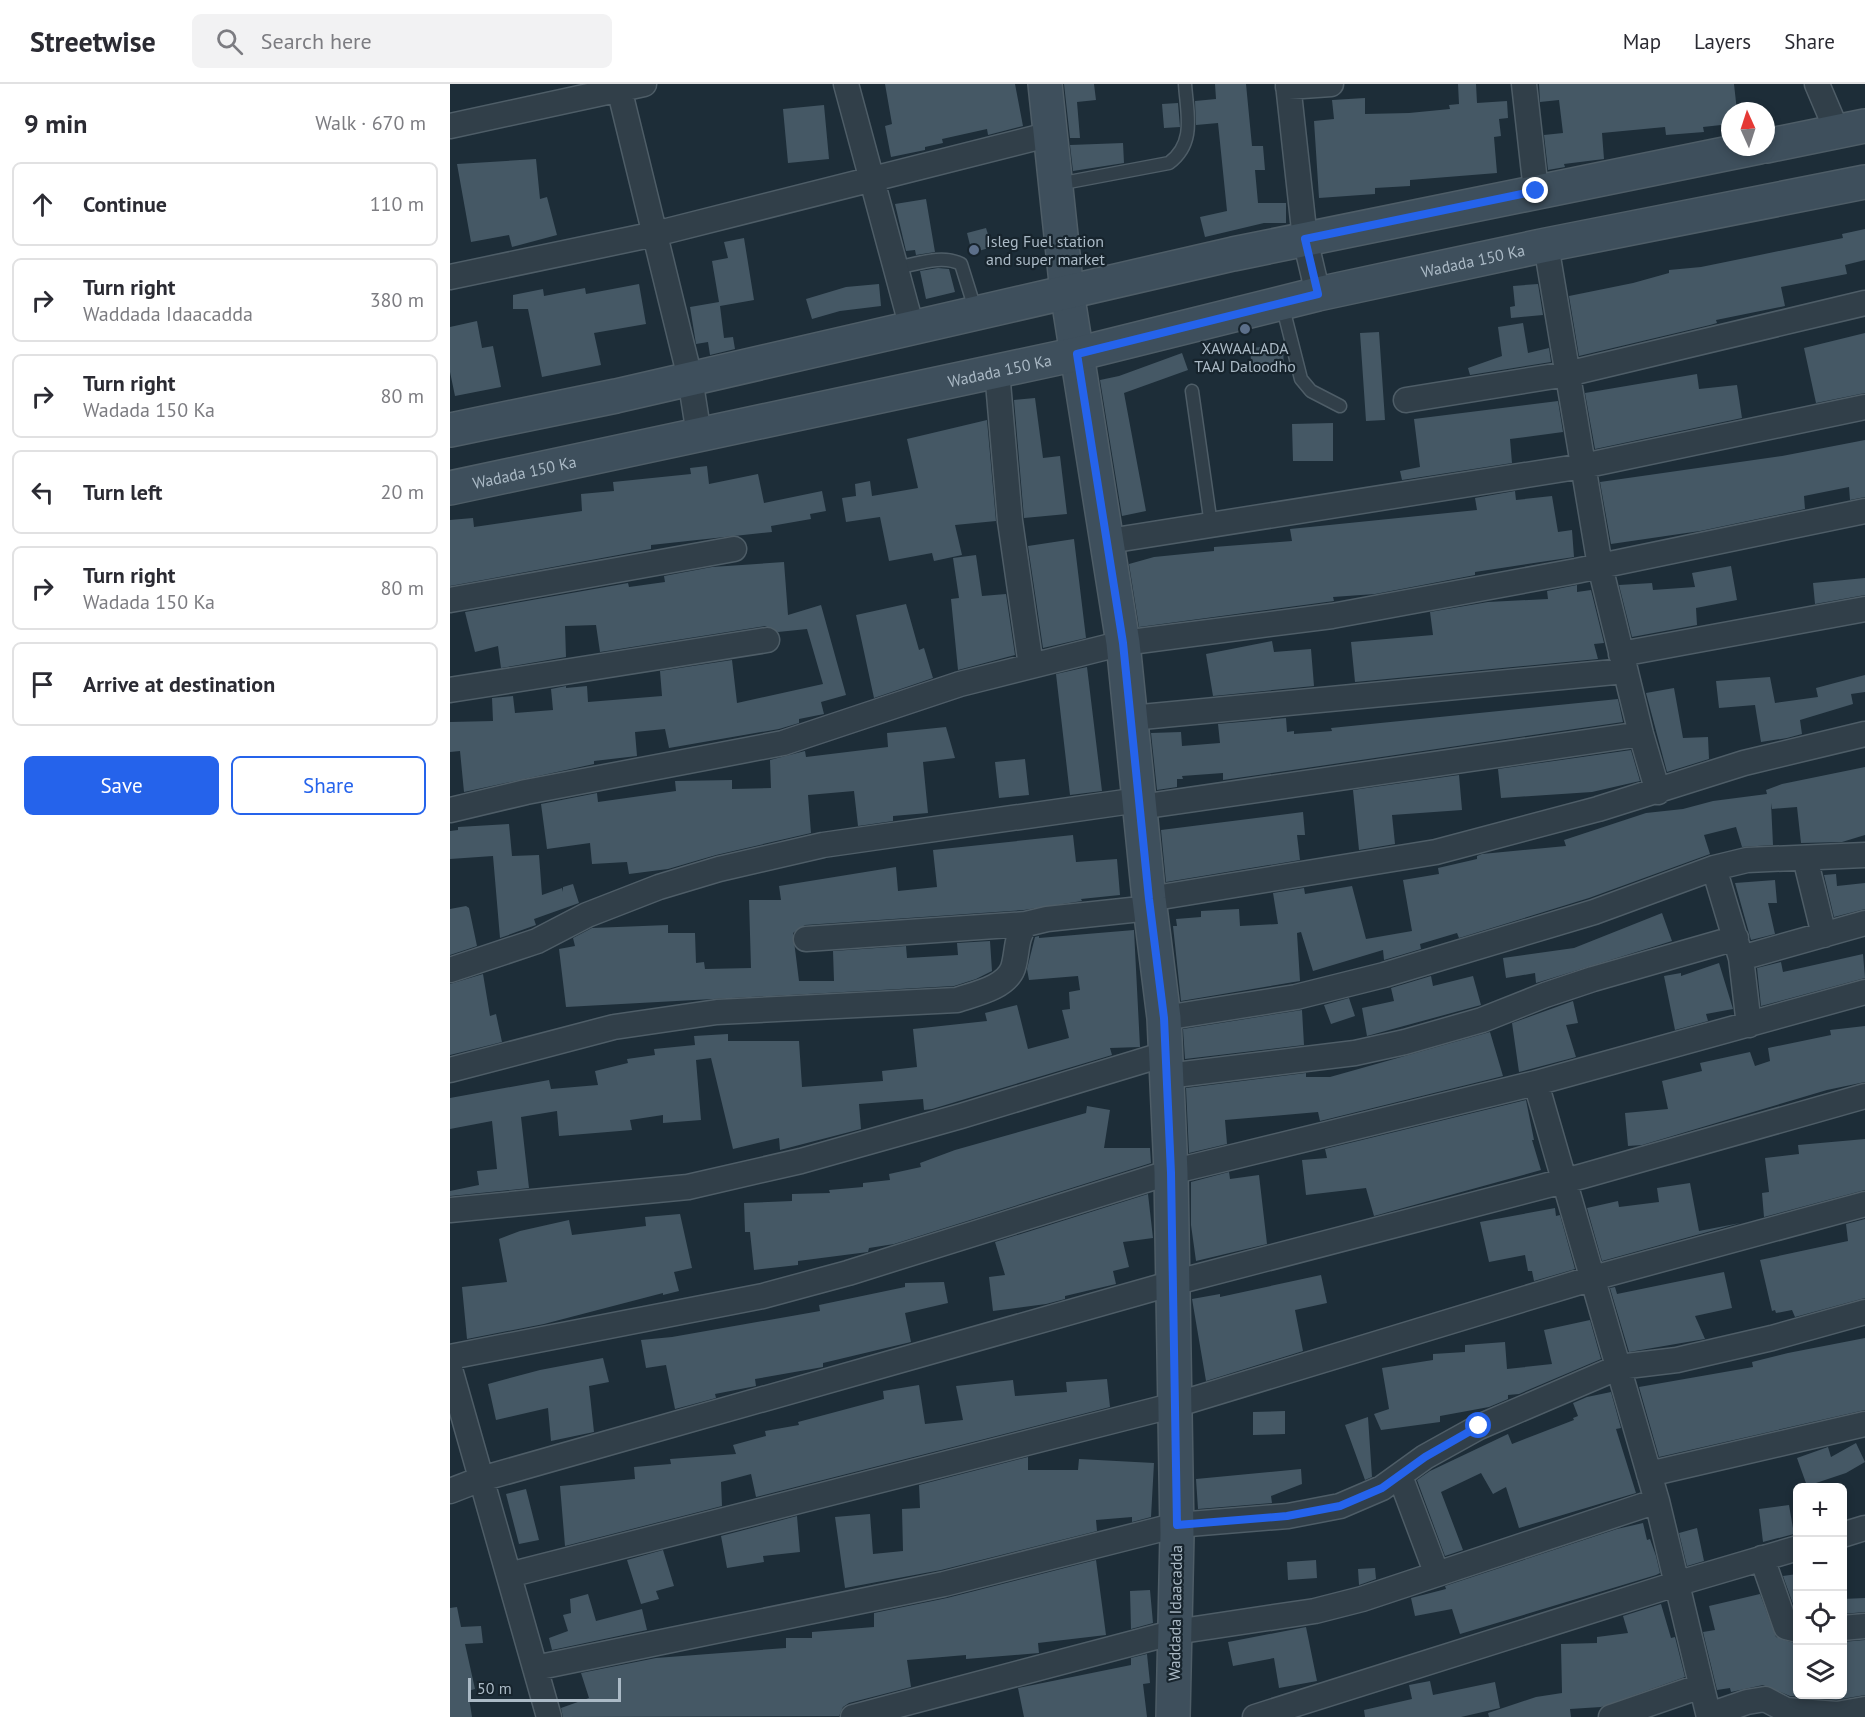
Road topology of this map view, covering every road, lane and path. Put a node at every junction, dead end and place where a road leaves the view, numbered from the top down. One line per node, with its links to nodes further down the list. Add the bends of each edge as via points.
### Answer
1 (644, 84): 9 (street)
2 (846, 84): 15 (street)
3 (1045, 84): 12 (street, Waddada Idaacadda)
4 (1185, 84): 17 (lane, via 1188,136 1181,154 1169,163)
5 (1331, 84): 8 (street)
6 (1524, 84): 18 (street)
7 (1817, 84): 11 (street)
8 (1288, 86): 20 (street)
9 (619, 87): 10 (street); 19 (street)
10 (450, 126)
11 (1851, 129): 13 (street)
12 (1051, 134): 15 (street); 17 (street, Waddada Idaacadda)
13 (1775, 144)
14 (1721, 154): 18 (street)
15 (872, 178): 19 (street); 22 (street)
16 (1865, 182): 21 (street, Wadada 150 Ka)
17 (1056, 184): 24 (street, Waddada Idaacadda)
18 (1536, 191): 20 (street)
19 (655, 234): 23 (street); 33 (street)
20 (1305, 239): 24 (street); 25 (street)
21 (1546, 245): 25 (street, Wadada 150 Ka); 32 (street)
22 (896, 268): 28 (lane, via 941,259 962,264); 29 (street)
23 (450, 278)
24 (1067, 292): 28 (street); 30 (street, Waddada Idaacadda)
25 (1318, 294): 26 (street, Wadada 150 Ka)
26 (1282, 303): 30 (street, Wadada 150 Ka); 36 (lane, via 1301,379 1311,391)
27 (1865, 303): 32 (street)
28 (976, 313): 29 (street)
29 (912, 328): 33 (street)
30 (1077, 354): 31 (street, Wadada 150 Ka); 44 (street, Waddada Idaacadda)
31 (997, 371): 39 (street, Wadada 150 Ka); 52 (street, via 1010,520)
32 (1567, 374): 35 (street); 40 (street)
33 (690, 378): 38 (street); 39 (street)
34 (1192, 391): 43 (lane)
35 (1406, 400)
36 (1340, 406)
37 (1865, 407): 40 (street)
38 (450, 428)
39 (699, 435): 41 (street, Wadada 150 Ka)
40 (1583, 466): 43 (street); 46 (street)
41 (450, 488)
42 (1865, 511): 46 (street)
43 (1211, 525): 44 (street)
44 (1108, 541): 50 (street, Waddada Idaacadda)
45 (735, 549): 47 (street)
46 (1600, 566): 50 (street, via 1332,616); 51 (street)
47 (450, 600)
48 (1865, 609): 51 (street)
49 (766, 640): 53 (street)
50 (1123, 643): 52 (street); 54 (street, Waddada Idaacadda)
51 (1623, 663): 54 (street); 55 (street)
52 (1031, 666): 59 (street, via 960,684 783,743)
53 (450, 690)
54 (1131, 718): 58 (street, Waddada Idaacadda)
55 (1641, 734): 57 (street); 58 (street)
56 (1865, 734): 57 (street, via 1744,763)
57 (1658, 792): 63 (street, via 1436,852)
58 (1139, 803): 63 (street, Waddada Idaacadda); 69 (street, via 823,845 719,869 659,887 587,915 537,941)
59 (450, 810)
60 (1865, 855): 61 (street)
61 (1806, 858): 62 (street, via 1747,860); 66 (street)
62 (1713, 868): 68 (street); 71 (street, via 1594,912 1384,975 1296,997)
63 (1149, 903): 65 (street); 71 (street, Waddada Idaacadda)
64 (1865, 923): 66 (street)
65 (1026, 924): 67 (street); 74 (street, via 1019,933 1012,971 1004,981 957,1000 694,1015 615,1027)
66 (1824, 935): 68 (street)
67 (806, 939)
68 (1739, 948): 72 (street); 73 (street, via 1604,976 1545,994 1482,1020 1355,1053)
69 (450, 970)
70 (1865, 992): 72 (street)
71 (1164, 1018): 73 (street, Waddada Idaacadda)
72 (1749, 1025): 75 (street)
73 (1166, 1065): 77 (street, Waddada Idaacadda); 80 (street, via 688,1187)
74 (450, 1070)
75 (1536, 1083): 77 (street); 78 (street)
76 (1865, 1096): 78 (street)
77 (1171, 1173): 82 (street, Waddada Idaacadda); 84 (street, via 763,1296)
78 (1566, 1180): 81 (street); 82 (street)
79 (1865, 1204): 81 (street)
80 (450, 1210)
81 (1593, 1278): 85 (street); 87 (street)
82 (1173, 1283): 87 (street, Waddada Idaacadda); 91 (street)
83 (1865, 1312): 85 (street, via 1677,1360)
84 (450, 1357)
85 (1618, 1367): 89 (street); 90 (street, via 1479,1426)
86 (450, 1369): 91 (street)
87 (1175, 1405): 94 (street, Waddada Idaacadda); 100 (street)
88 (1865, 1424): 89 (street)
89 (1649, 1474): 93 (street)
90 (1400, 1476): 94 (street, via 1340,1506 1287,1516); 99 (street)
91 (482, 1479): 92 (street); 100 (street)
92 (450, 1491)
93 (1657, 1501): 99 (street); 101 (street)
94 (1177, 1525): 105 (street, Waddada Idaacadda); 106 (street, via 944,1584)
95 (1865, 1528): 96 (street)
96 (1847, 1533)
97 (1793, 1549): 98 (street)
98 (1762, 1558): 101 (street); 104 (street, via 1786,1627)
99 (1436, 1572): 105 (street, via 1315,1611)
100 (509, 1575): 106 (street)
101 (1679, 1583): 107 (street); 113 (street)
102 (1865, 1626): 103 (street)
103 (1847, 1628)
104 (1793, 1629)
105 (1175, 1632): 111 (street); 112 (street, Waddada Idaacadda)
106 (535, 1668): 110 (street)
107 (1701, 1686): 109 (street); 114 (street)
108 (1865, 1709): 109 (street, via 1837,1714 1786,1710 1765,1699)
109 (1709, 1716)
110 (549, 1717)
111 (852, 1717)
112 (1173, 1717)
113 (1255, 1717)
114 (1611, 1717)

